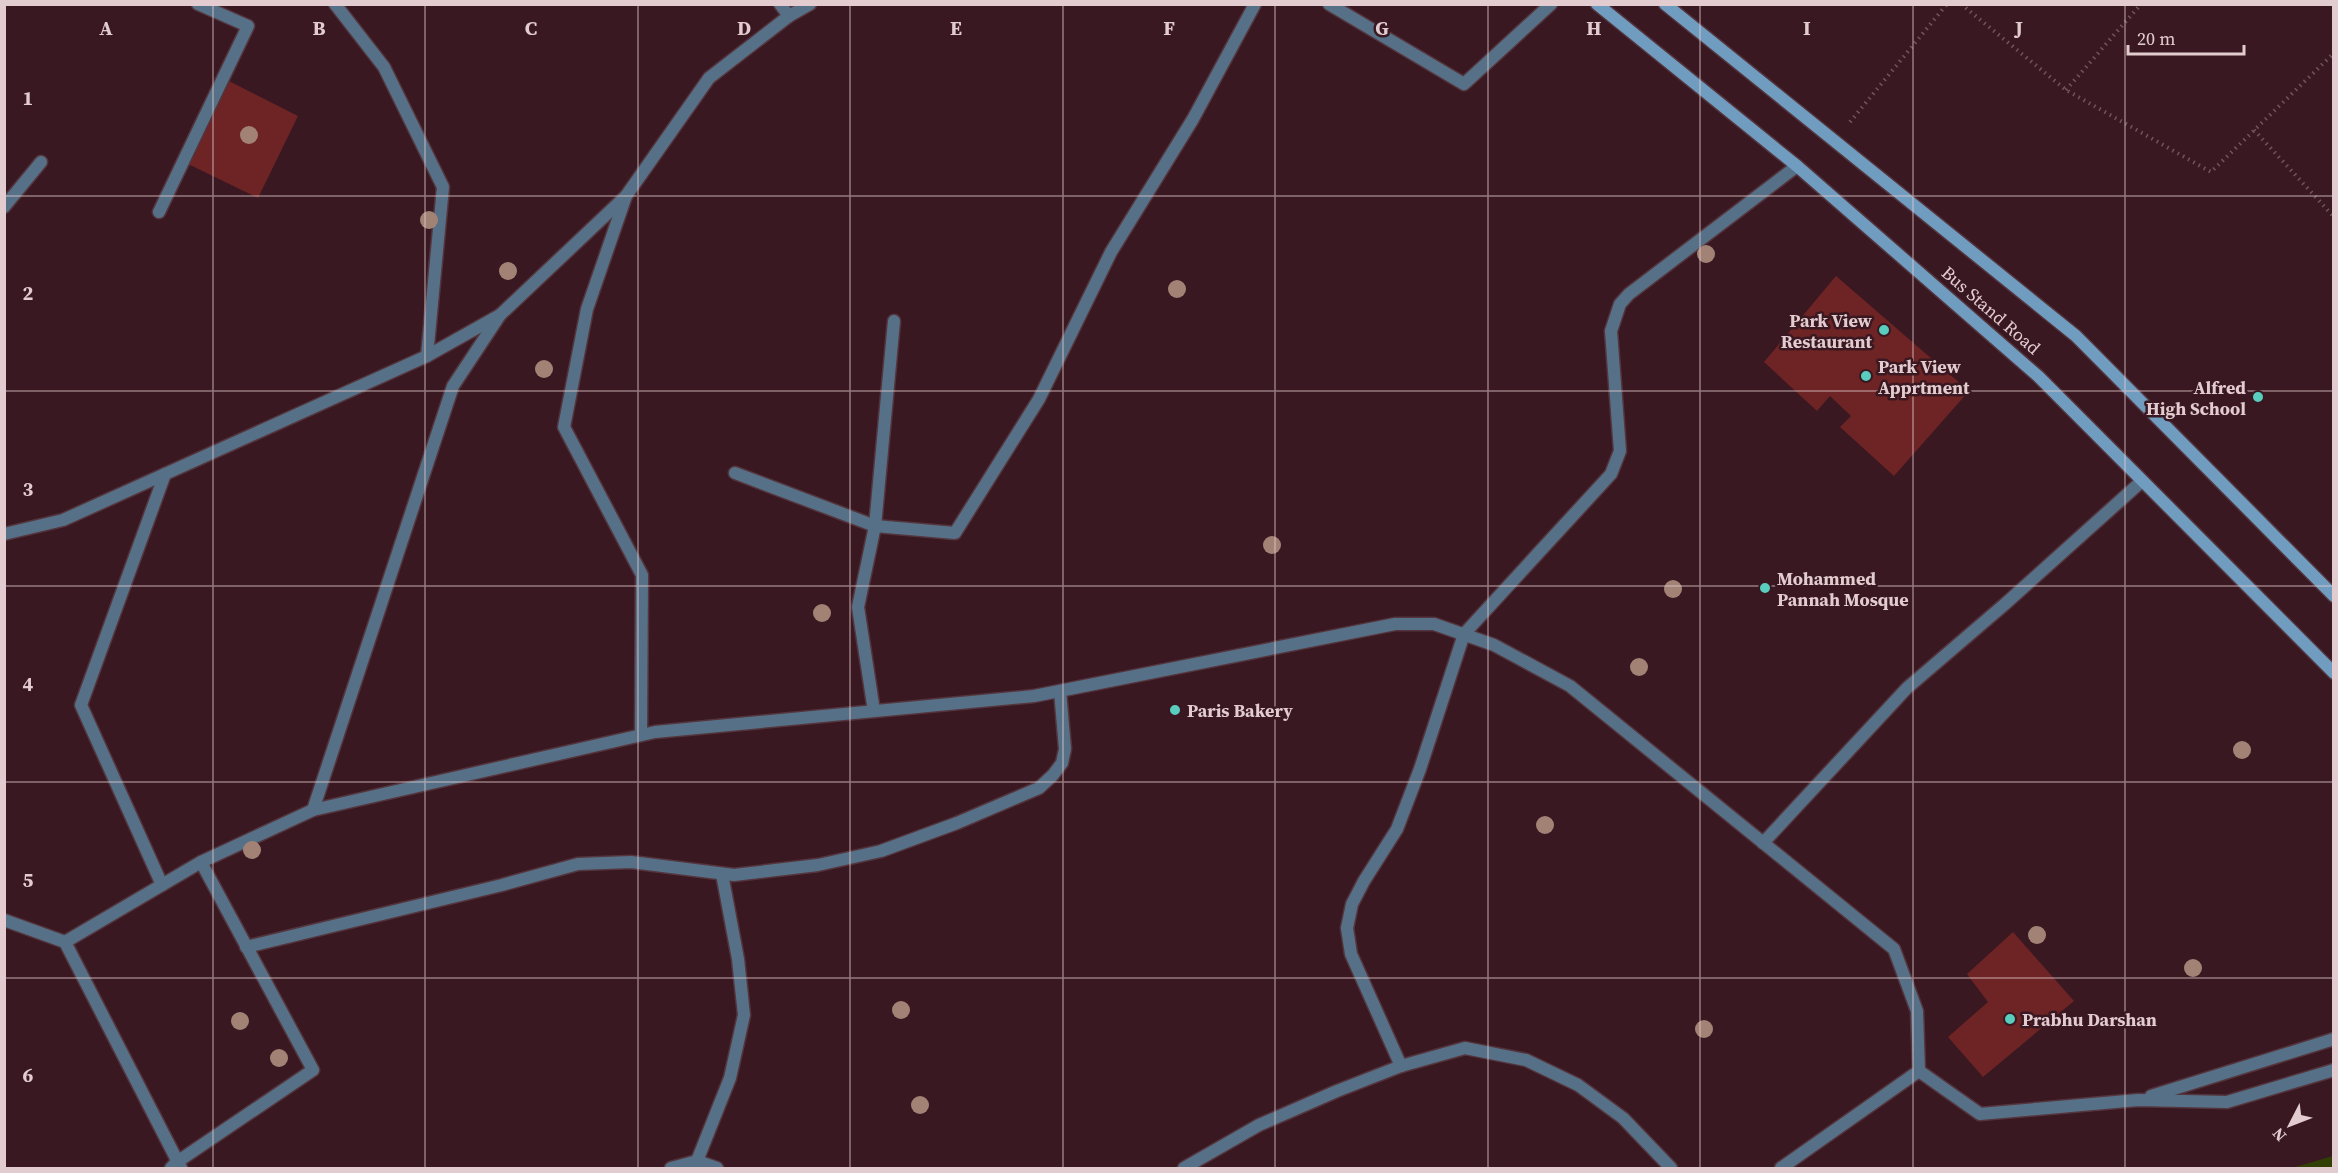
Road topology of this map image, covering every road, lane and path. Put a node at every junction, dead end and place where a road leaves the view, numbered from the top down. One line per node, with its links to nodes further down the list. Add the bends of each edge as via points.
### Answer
1 (198, 4): 22 (street, via 248,26)
2 (335, 4): 26 (street, via 384,67 443,188)
3 (780, 4): 13 (street)
4 (810, 4): 13 (street)
5 (1255, 4): 30 (street, via 1192,119 1111,252 1039,399 954,533)
6 (1329, 4): 7 (street, via 1464,84)
7 (1551, 4)
8 (1597, 4): 19 (main road, Bus Stand Road)
9 (1665, 4): 17 (main road, Bus Stand Road)
10 (1947, 4): 17 (path)
11 (1961, 4): 15 (path)
12 (2141, 4): 15 (path)
13 (789, 16): 20 (street, via 709,78)
14 (2334, 54): 16 (path)
15 (2066, 90): 16 (path, via 2211,172)
16 (2254, 130): 23 (path)
17 (1834, 141): 32 (main road, Bus Stand Road, via 2076,336)
18 (41, 162): 21 (street)
19 (1797, 166): 29 (main road, Bus Stand Road, via 2039,377); 33 (street, via 1620,304 1611,332 1620,452 1611,474)
20 (626, 196): 24 (street); 37 (street, via 587,309 564,427 642,575)
21 (4, 207)
22 (159, 212)
23 (2334, 217)
24 (500, 315): 26 (street); 38 (street, via 453,386)
25 (894, 321): 30 (street)
26 (427, 356): 28 (street)
27 (735, 472): 30 (street)
28 (165, 474): 31 (street, via 63,520); 42 (street, via 81,705)
29 (2142, 481): 34 (main road, Bus Stand Road); 39 (street, via 1907,688)
30 (875, 526): 36 (street, via 858,607)
31 (4, 534)
32 (2334, 596)
33 (1464, 634): 35 (street, via 1434,624 1395,624); 39 (street, via 1494,645 1570,686); 47 (street, via 1397,830 1352,904 1347,928 1351,954)
34 (2334, 673)
35 (1060, 691): 36 (street); 41 (street, via 1065,749 1062,763 1039,789 881,851 818,865)
36 (874, 711): 37 (street)
37 (641, 735): 38 (street)
38 (313, 810): 40 (street)
39 (1763, 843): 48 (street, via 1894,949 1917,1011)
40 (201, 862): 42 (street); 45 (street)
41 (722, 874): 45 (street, via 631,862 579,864); 51 (street, via 744,1015 730,1078)
42 (162, 885): 44 (street)
43 (4, 920): 44 (street)
44 (65, 942): 52 (street)
45 (246, 947): 52 (street, via 313,1070)
46 (2334, 1040): 50 (street)
47 (1401, 1066): 55 (street, via 1259,1125); 56 (street, via 1465,1048 1526,1060 1578,1084 1623,1118)
48 (1919, 1071): 50 (street, via 1980,1114); 57 (street)
49 (2334, 1071): 50 (street, via 2227,1102)
50 (2138, 1100)
51 (697, 1161): 53 (street); 54 (street)
52 (176, 1166)
53 (671, 1168)
54 (717, 1168)
55 (1184, 1168)
56 (1671, 1168)
57 (1780, 1168)

